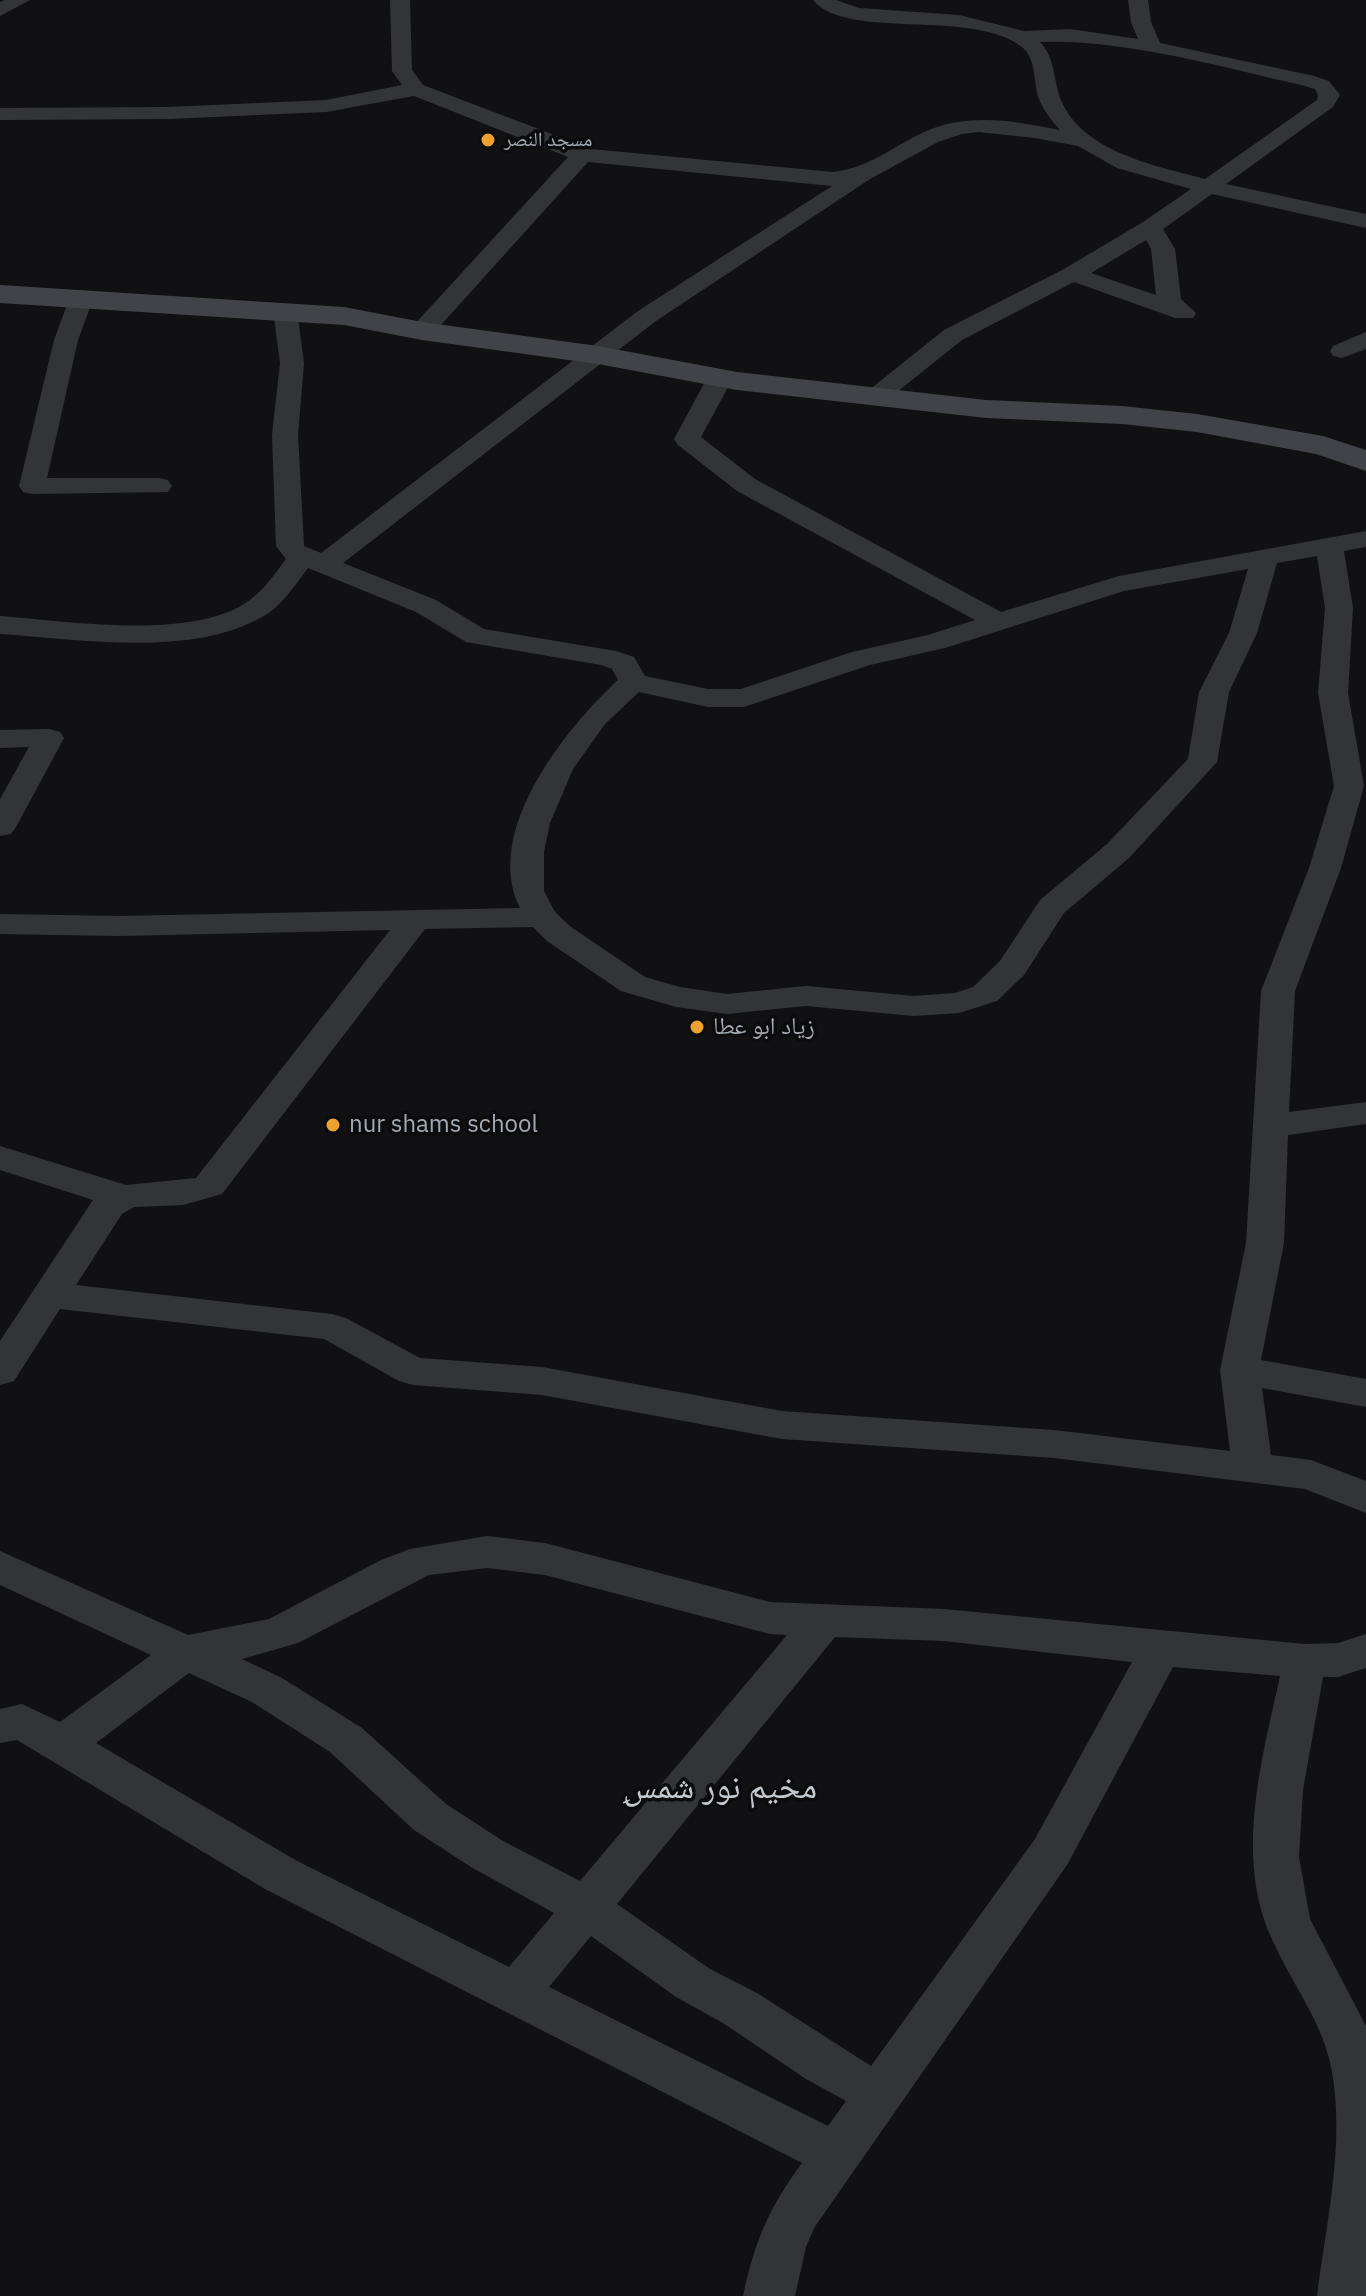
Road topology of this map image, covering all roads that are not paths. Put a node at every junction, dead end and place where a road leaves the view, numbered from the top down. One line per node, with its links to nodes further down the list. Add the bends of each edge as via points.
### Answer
1 (20, 0): 5 (street)
2 (400, 0): 8 (street, via 402,71)
3 (823, 0): 6 (street, via 854,13 950,20)
4 (1138, 0): 7 (street)
5 (0, 10)
6 (1021, 38): 7 (street, via 1066,34); 10 (street, via 1044,61 1054,109)
7 (1152, 48): 13 (street, via 1307,80 1322,85 1329,95 1326,103)
8 (416, 89): 9 (street, via 326,106); 11 (street)
9 (0, 114)
10 (1087, 141): 12 (street, via 989,126 954,129); 13 (street, via 1121,162)
11 (583, 154): 12 (street, via 818,178); 20 (street)
12 (862, 176): 23 (street, via 647,316)
13 (1207, 187): 14 (street); 15 (street)
14 (1366, 221)
15 (1151, 227): 16 (street); 16 (street, via 1163,249 1169,302 1184,313)
16 (1072, 274): 25 (street, via 953,335)
17 (0, 294): 18 (street)
18 (80, 302): 19 (street); 27 (street, via 32,486)
19 (285, 310): 20 (street); 31 (street, via 292,363 285,435 290,546)
20 (422, 331): 23 (street)
21 (1366, 339): 22 (street)
22 (1342, 351)
23 (598, 355): 24 (street); 31 (street)
24 (720, 378): 25 (street); 32 (street, via 687,439 746,485)
25 (878, 395): 26 (street, via 986,409 1197,423 1323,446)
26 (1366, 461)
27 (159, 486)
28 (1366, 539): 29 (street)
29 (1329, 546): 30 (street); 41 (street, via 1339,608 1333,693 1349,786 1325,868 1278,991)
30 (1265, 557): 32 (street, via 1119,584); 37 (street, via 1243,633 1214,692 1202,762 1118,851 1052,907 1012,968 985,994 959,1003 914,1006 806,996 727,1004 676,997 633,984)
31 (313, 561): 33 (street, via 263,605 220,626 161,632); 34 (street, via 426,606 476,636 624,663)
32 (999, 622): 34 (street, via 862,658 744,698 708,698)
33 (0, 625)
34 (633, 682): 37 (street, via 594,718 544,795 526,876)
35 (0, 739): 36 (street, via 49,738)
36 (0, 827)
37 (541, 917): 38 (street)
38 (416, 919): 39 (street); 43 (street, via 209,1186 189,1195)
39 (0, 924)
40 (1366, 1113): 41 (street)
41 (1271, 1126): 45 (street, via 1265,1243)
42 (0, 1158): 43 (street)
43 (123, 1197): 44 (street, via 109,1205)
44 (49, 1295): 46 (street); 48 (street, via 332,1327 413,1371 542,1381 782,1425 1054,1444)
45 (1240, 1370): 47 (street); 48 (street)
46 (0, 1371)
47 (1366, 1393)
48 (1252, 1468): 49 (street, via 1311,1475)
49 (1366, 1498)
50 (0, 1567): 54 (street)
51 (824, 1620): 52 (street, via 944,1625); 54 (street, via 770,1618 545,1559 487,1552 425,1560 283,1631); 58 (street)
52 (1161, 1649): 55 (street); 60 (street, via 1051,1852)
53 (1366, 1651): 55 (street, via 1338,1660)
54 (186, 1652): 57 (street); 58 (street, via 303,1711 346,1740 430,1817)
55 (1305, 1661): 63 (street, via 1281,1784 1279,1890 1287,1920 1346,2033 1356,2069 1360,2136)
56 (0, 1726): 57 (street, via 22,1721)
57 (64, 1743): 59 (street, via 281,1875)
58 (586, 1907): 59 (street); 60 (street, via 693,1983)
59 (516, 1993): 61 (street)
60 (879, 2095): 61 (street)
61 (836, 2155): 62 (street, via 796,2212 780,2246)
62 (769, 2296)
63 (1343, 2296)

